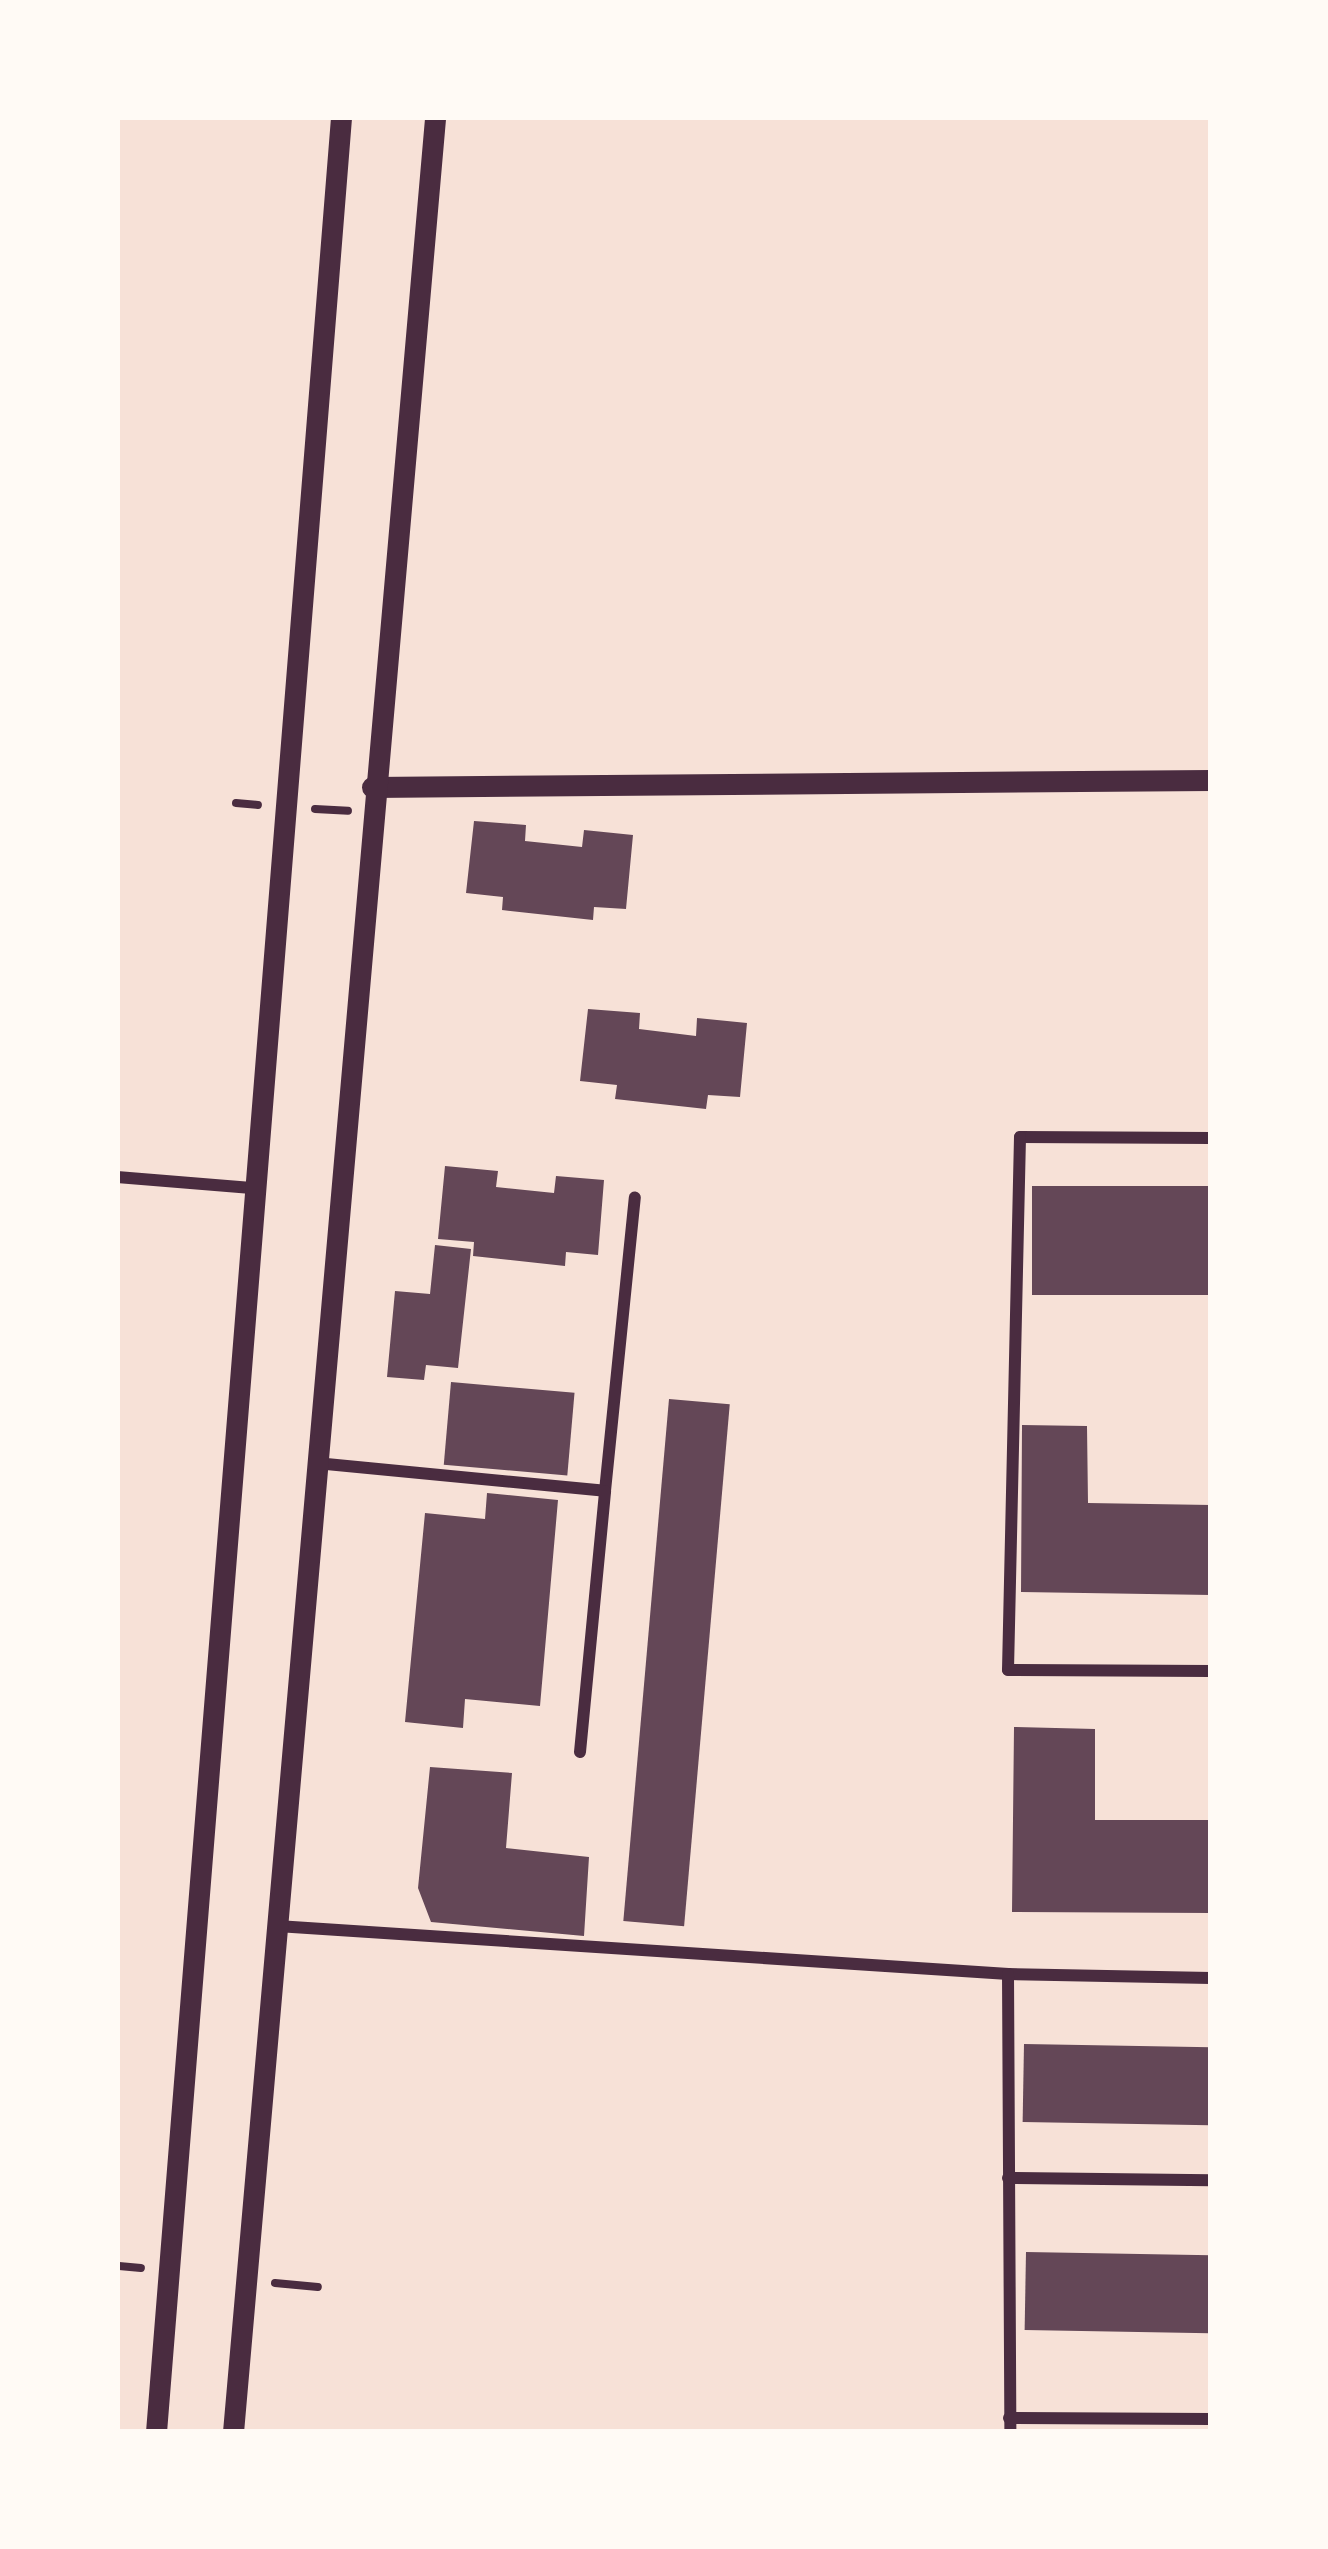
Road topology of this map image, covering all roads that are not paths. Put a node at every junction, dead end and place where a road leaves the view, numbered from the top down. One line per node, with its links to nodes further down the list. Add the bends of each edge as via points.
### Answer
1 (341, 117): 7 (street)
2 (435, 117): 4 (street)
3 (1211, 780): 4 (street)
4 (372, 787): 9 (street)
5 (1211, 1138): 11 (street, via 1020,1138 1008,1670)
6 (117, 1177): 7 (street)
7 (252, 1188): 20 (street)
8 (634, 1198): 10 (street)
9 (315, 1463): 10 (street); 13 (street)
10 (605, 1491): 12 (street)
11 (1211, 1671)
12 (580, 1751)
13 (275, 1926): 14 (street); 21 (street)
14 (1008, 1974): 15 (street); 16 (street)
15 (1211, 1978)
16 (1009, 2178): 17 (street); 19 (street)
17 (1211, 2180)
18 (1211, 2419): 19 (street)
19 (1010, 2425)
20 (156, 2432)
21 (233, 2432)

